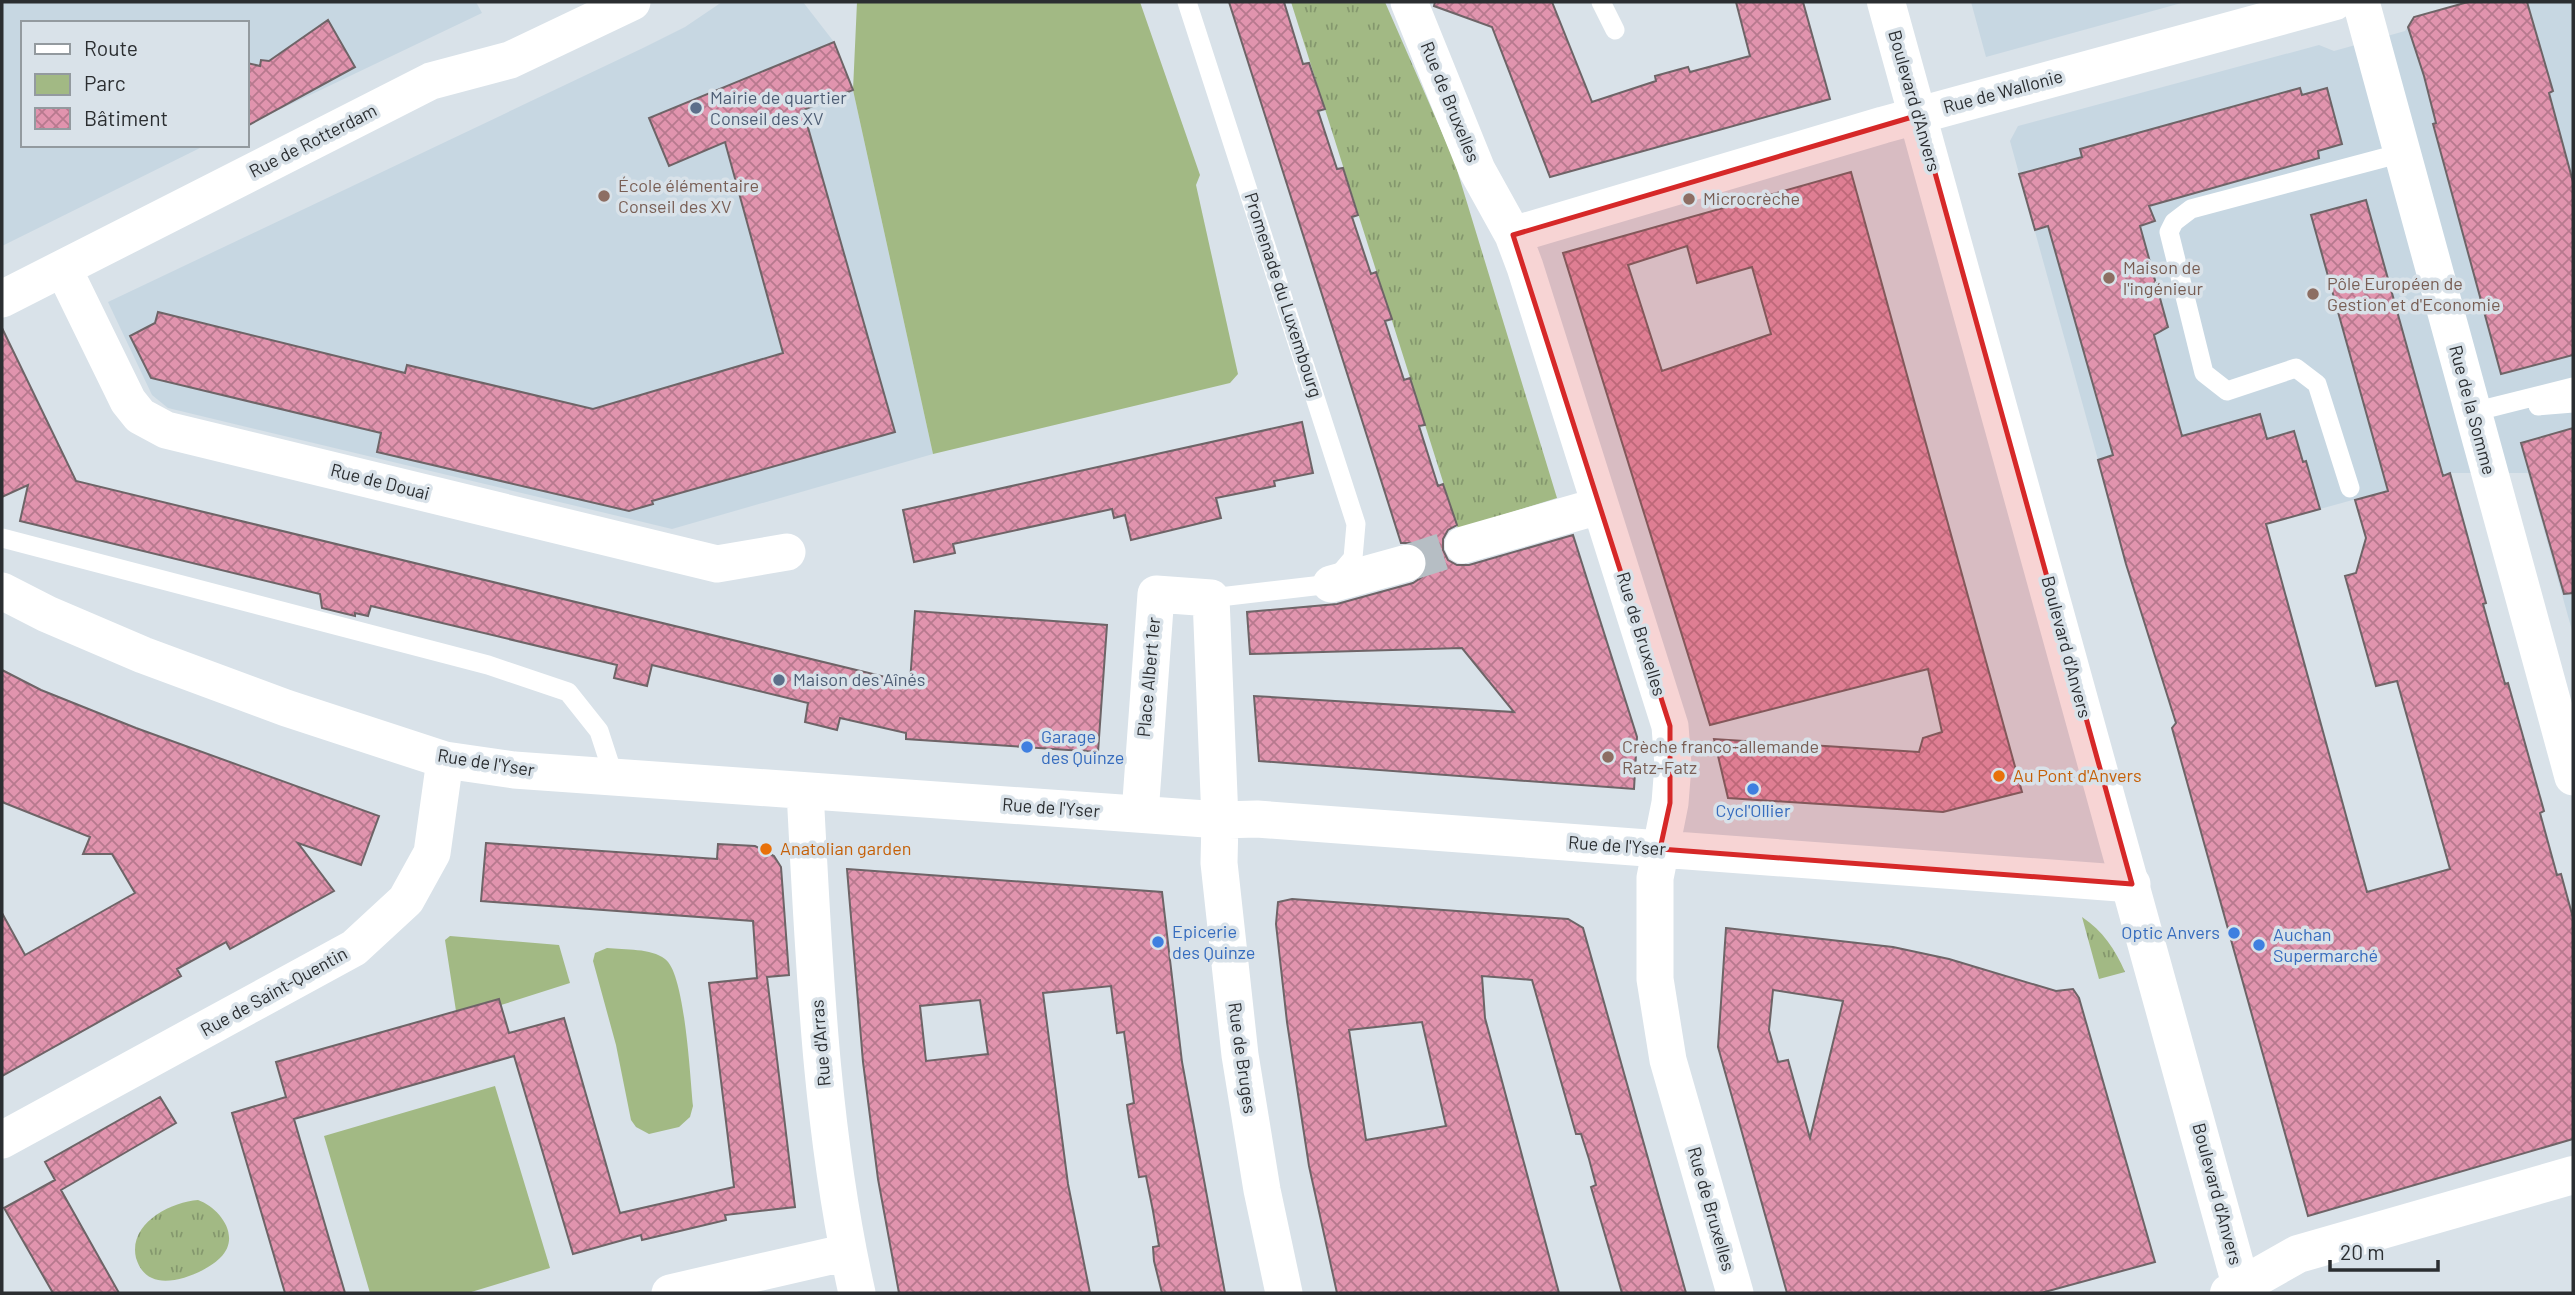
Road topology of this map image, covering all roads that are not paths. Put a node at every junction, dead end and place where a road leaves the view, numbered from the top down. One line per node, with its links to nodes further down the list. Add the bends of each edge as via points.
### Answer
1 (632, 2): 12 (street, Rue de Rotterdam, via 510,60 431,81)
2 (1186, 2): 26 (lane, Promenade du Luxembourg, via 1356,524 1353,558)
3 (1409, 2): 11 (street, Rue de Bruxelles, via 1477,170)
4 (1601, 2): 8 (lane)
5 (1886, 2): 9 (main road, Boulevard d'Anvers)
6 (2334, 2): 9 (street, Rue de Wallonie)
7 (2361, 2): 10 (street, Rue de la Somme)
8 (1615, 30)
9 (1919, 115): 11 (street, Rue de Wallonie); 36 (main road, Boulevard d'Anvers)
10 (2402, 153): 18 (street, Rue de la Somme); 20 (lane, via 2192,209 2174,222 2169,232 2204,373 2227,391 2296,368 2307,374 2317,384)
11 (1513, 235): 35 (street, Rue de Bruxelles, via 1670,726 1672,778)
12 (63, 268): 13 (street, Rue de Rotterdam); 24 (street, Rue de Douai, via 128,401 140,415 166,430 717,564)
13 (2, 299)
14 (2573, 387): 16 (lane)
15 (2573, 403): 17 (lane)
16 (2510, 404): 17 (lane); 18 (lane)
17 (2532, 407): 19 (lane)
18 (2473, 412): 31 (street, Rue de la Somme)
19 (2573, 415)
20 (2350, 488)
21 (1585, 510): 23 (street)
22 (2, 538): 30 (lane, via 488,665 568,692 598,731)
23 (1463, 545)
24 (787, 552)
25 (1407, 563): 26 (street)
26 (1331, 584): 28 (lane, Place Albert 1er)
27 (2, 591): 29 (street, Rue de l'Yser, via 143,655)
28 (1211, 598): 33 (street, Place Albert 1er, via 1156,594); 34 (street)
29 (445, 760): 30 (street, Rue de l'Yser); 37 (street, Rue de Saint-Quentin, via 432,853 406,900 354,948)
30 (614, 777): 32 (street, Rue de l'Yser)
31 (2573, 777)
32 (805, 791): 33 (street, Rue de l'Yser); 39 (street, Rue d'Arras, via 821,1065)
33 (1140, 814): 34 (street, Rue de l'Yser)
34 (1220, 820): 35 (street, Rue de l'Yser); 43 (street, Rue de Bruges, via 1219,863 1240,1055)
35 (1660, 849): 36 (street, Rue de l'Yser); 44 (street, Rue de Bruxelles, via 1654,892 1655,979 1668,1060)
36 (2132, 884): 40 (main road, Boulevard d'Anvers)
37 (2, 1140)
38 (2573, 1175): 40 (main road, via 2298,1254)
39 (848, 1252): 41 (street); 42 (street, Rue d'Arras)
40 (2238, 1291)
41 (670, 1293)
42 (857, 1293)
43 (1284, 1293)
44 (1735, 1293)

